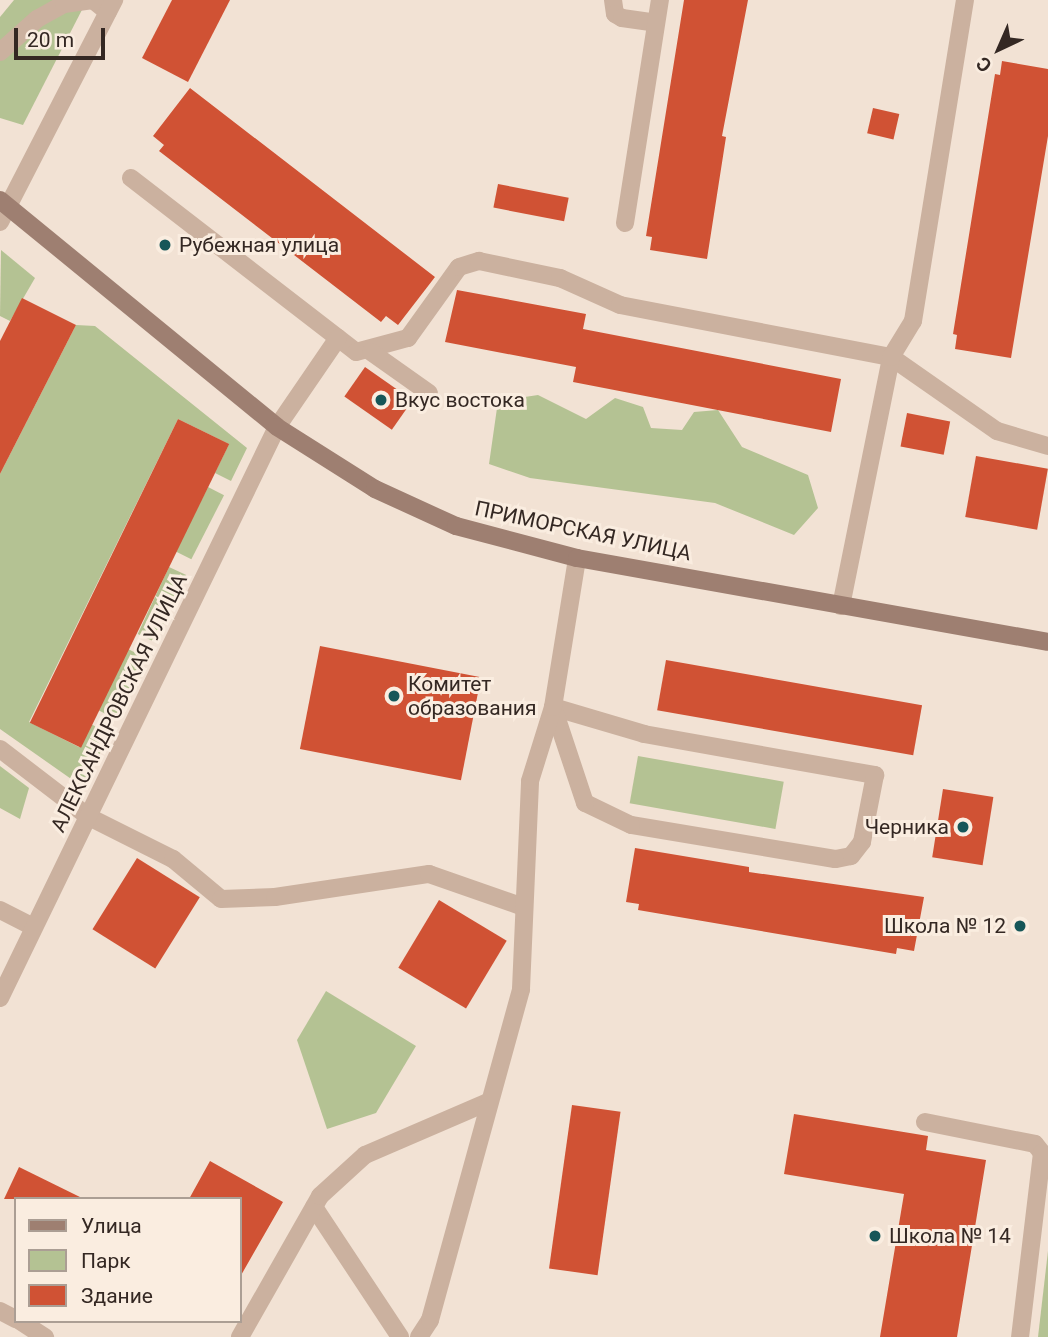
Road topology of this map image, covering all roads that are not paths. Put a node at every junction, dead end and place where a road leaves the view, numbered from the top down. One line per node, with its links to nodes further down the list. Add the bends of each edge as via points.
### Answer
1 (613, 0): 5 (street, via 615,13 622,18)
2 (660, 0): 5 (street)
3 (965, 0): 12 (street, via 912,321)
4 (111, 6): 6 (street, via 93,0 64,4 37,19); 8 (street)
5 (656, 23): 9 (street)
6 (0, 52)
7 (131, 178): 10 (street)
8 (3, 210): 14 (main road, ПРИМОРСКАЯ УЛИЦА)
9 (625, 223)
10 (338, 338): 11 (street, via 356,352); 14 (street, АЛЕКСАНДРОВСКАЯ УЛИЦА)
11 (371, 352): 12 (street, via 408,338 459,267 479,261 560,278 620,305); 13 (street)
12 (891, 357): 15 (street, via 998,431); 17 (street)
13 (429, 393)
14 (277, 427): 16 (main road, ПРИМОРСКАЯ УЛИЦА, via 376,489 456,526); 21 (street, АЛЕКСАНДРОВСКАЯ УЛИЦА)
15 (1048, 446)
16 (577, 558): 17 (main road, ПРИМОРСКАЯ УЛИЦА); 19 (street)
17 (841, 606): 18 (main road, ПРИМОРСКАЯ УЛИЦА)
18 (1048, 642)
19 (553, 707): 19 (street, via 585,803 631,825 835,859 851,856 862,842 875,775 644,734); 22 (street, via 530,782)
20 (0, 749): 21 (street)
21 (89, 817): 22 (street, via 173,859 221,899 275,897 429,874); 24 (street, АЛЕКСАНДРОВСКАЯ УЛИЦА)
22 (521, 906): 26 (street, via 521,989)
23 (0, 910): 24 (street)
24 (33, 927): 25 (street, АЛЕКСАНДРОВСКАЯ УЛИЦА)
25 (0, 998)
26 (486, 1103): 28 (street, via 365,1155); 33 (street, via 430,1320)
27 (925, 1122): 34 (street, via 1035,1144 1042,1153)
28 (314, 1207): 31 (street); 32 (street)
29 (23, 1323): 30 (street)
30 (45, 1337)
31 (240, 1337)
32 (400, 1337)
33 (419, 1337)
34 (1020, 1337)

